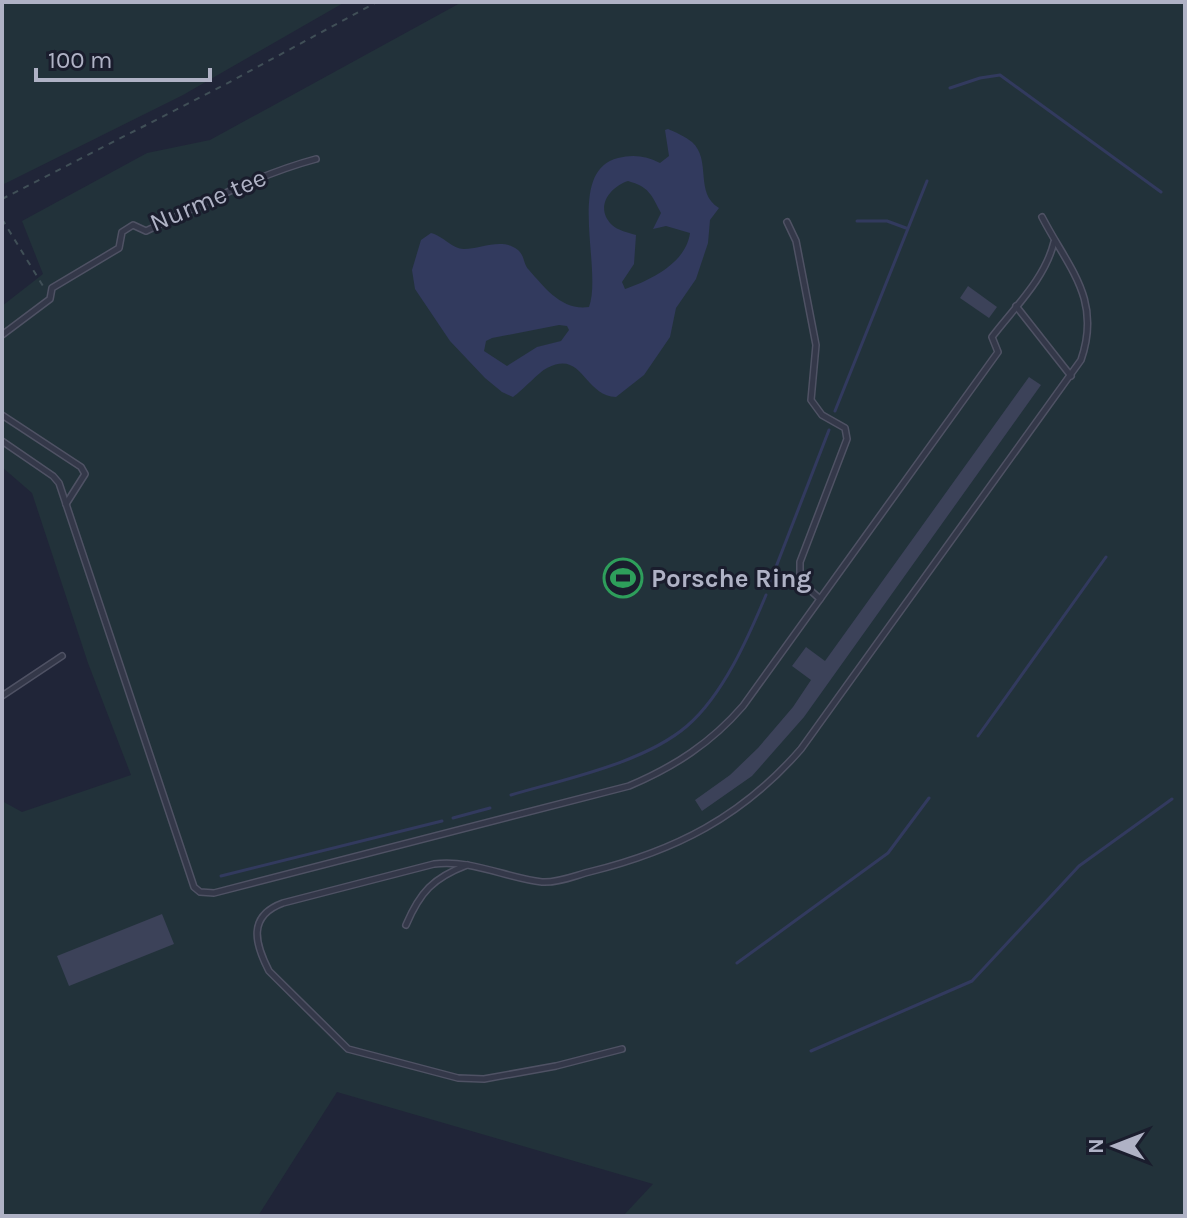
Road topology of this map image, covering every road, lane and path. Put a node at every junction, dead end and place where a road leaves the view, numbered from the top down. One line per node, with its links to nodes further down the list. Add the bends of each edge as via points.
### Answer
1 (377, 2): 3 (path)
2 (316, 159): 8 (lane, Nurme tee, via 274,172 146,231 133,225 122,232 119,248 52,288)
3 (2, 199)
4 (1042, 217): 7 (lane)
5 (2, 219): 8 (path)
6 (787, 222): 15 (lane, via 796,241 816,345 811,400 822,415 845,428 847,439 800,562 800,581)
7 (1054, 241): 9 (lane, via 1044,267); 11 (lane, via 1081,285 1089,314 1081,360)
8 (50, 299): 10 (lane, Nurme tee)
9 (1016, 306): 11 (lane); 15 (lane, via 992,337 998,352)
10 (2, 335)
11 (1071, 376): 18 (lane, via 801,749 736,810 655,853 550,882)
12 (2, 415): 14 (lane, via 81,467 85,474)
13 (2, 441): 14 (lane, via 53,476)
14 (66, 504): 15 (lane, via 194,887 207,894 614,790 656,774 726,725)
15 (820, 599)
16 (62, 656): 17 (lane)
17 (2, 696)
18 (467, 865): 19 (lane, via 428,887); 20 (lane, via 434,864 272,907 257,927 261,957 281,985 348,1049 443,1075 484,1079)
19 (406, 925)
20 (622, 1049)

